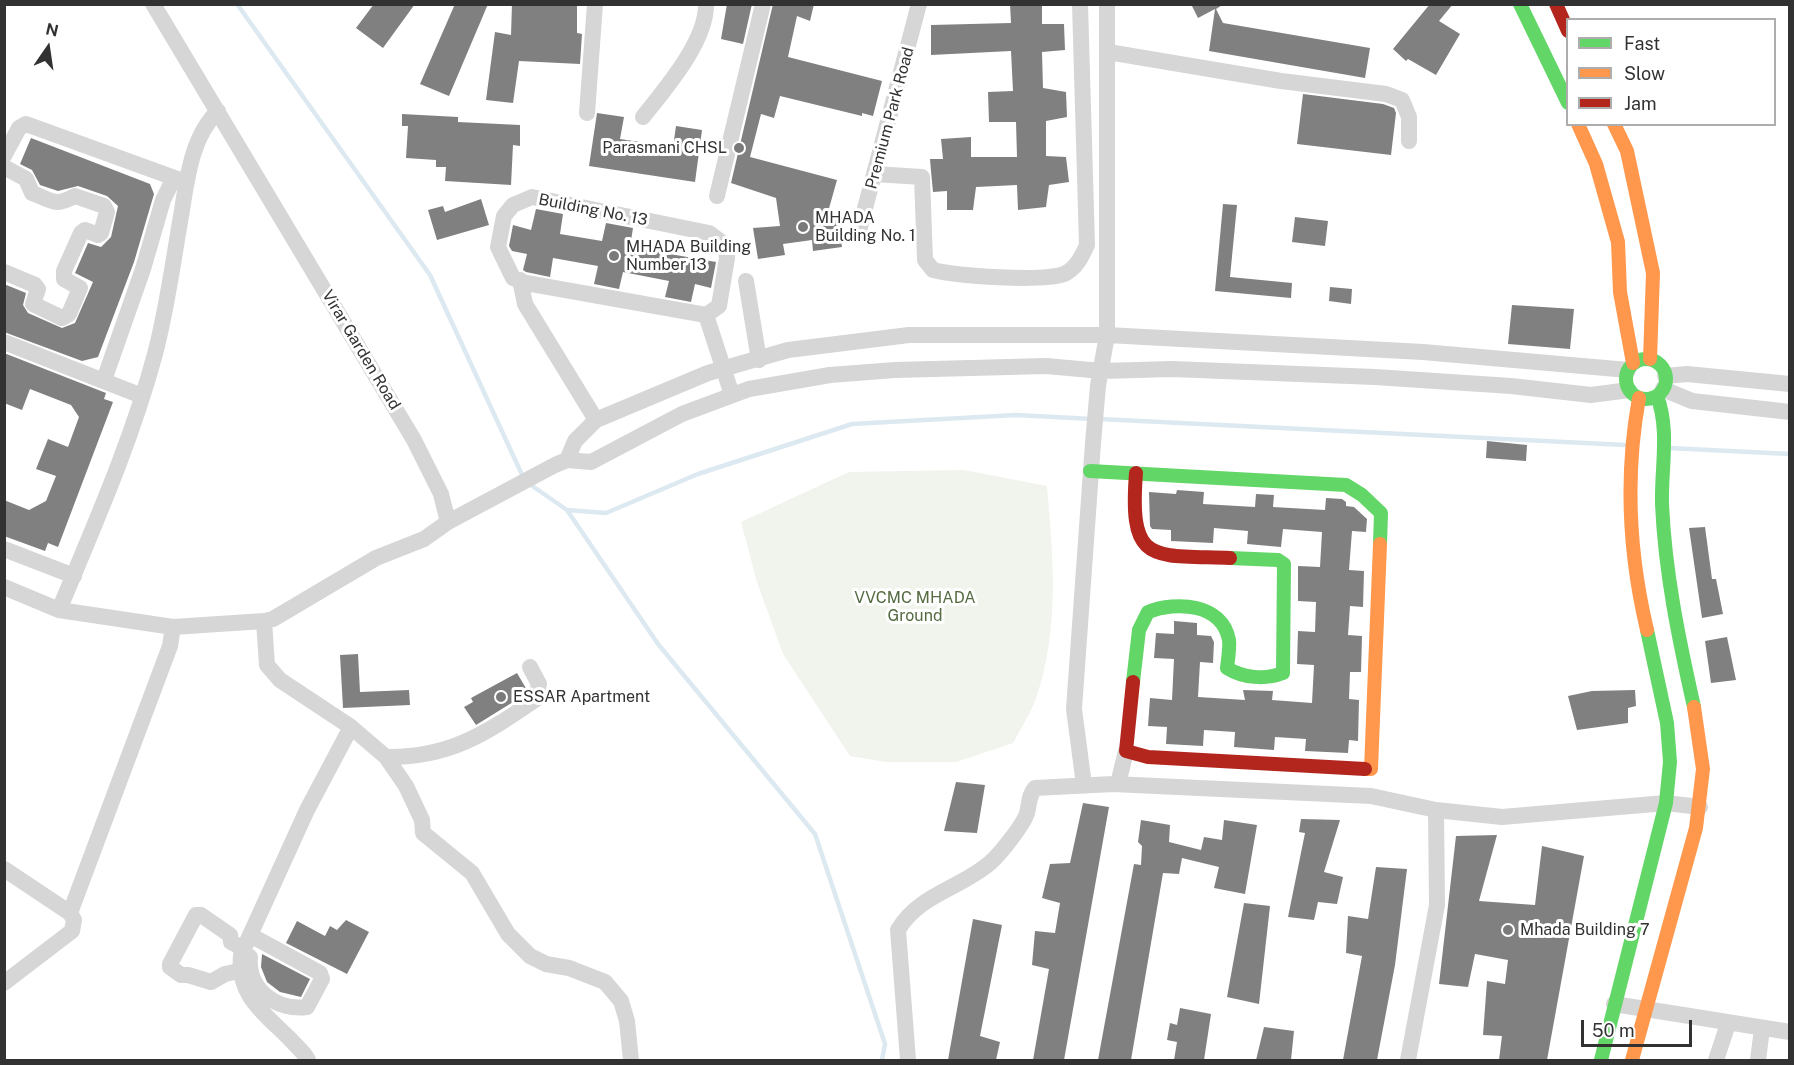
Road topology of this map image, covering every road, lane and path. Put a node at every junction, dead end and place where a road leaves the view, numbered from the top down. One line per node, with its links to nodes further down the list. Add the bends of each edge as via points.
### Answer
1 (153, 4): 13 (street, Virar Garden Road)
2 (595, 4): 14 (street)
3 (706, 4): 15 (street, via 706,19 675,76)
4 (763, 4): 23 (street)
5 (919, 4): 21 (street, Premium Park Road)
6 (1080, 4): 21 (street, via 1087,245 1079,263 1065,274 1045,276 957,276 933,270 926,260 922,177)
7 (1107, 4): 11 (street)
8 (1520, 4): 12 (street)
9 (1556, 4): 10 (street)
10 (1566, 27)
11 (1108, 52): 18 (street, via 1386,94 1402,100 1409,117); 29 (street)
12 (1566, 99)
13 (218, 111): 22 (street, via 204,126); 48 (street, Virar Garden Road, via 414,440 441,494)
14 (587, 113)
15 (643, 117)
16 (1579, 126): 33 (street, via 1596,164 1618,242 1620,292)
17 (1615, 126): 31 (street, via 1627,151 1653,273)
18 (1409, 141)
19 (4, 156): 22 (street, via 19,128 26,124)
20 (4, 167): 25 (street, via 26,178 32,193 60,203 75,196 104,206 107,212 101,233 81,233 64,271 64,279 80,288 69,314 62,318 36,308 35,285)
21 (875, 174): 24 (street, Premium Park Road)
22 (181, 180): 36 (street, via 163,200); 41 (street, via 155,353)
23 (717, 196)
24 (859, 231)
25 (4, 272)
26 (520, 280): 28 (street); 28 (street, Building No. 13, via 513,278 498,247 504,216 513,205 532,197 709,233 725,245 727,258 719,306); 43 (street, via 525,304)
27 (746, 281): 32 (street)
28 (706, 315): 34 (street)
29 (1107, 335): 32 (street, via 909,335 788,350); 33 (street); 35 (street)
30 (4, 342): 36 (street)
31 (1650, 359): 33 (street); 38 (street, via 1658,363)
32 (759, 360): 34 (street)
33 (1631, 367): 39 (street, via 1626,378)
34 (724, 369): 40 (street); 43 (street)
35 (1100, 378): 39 (street, via 1172,369 1376,376 1591,395); 40 (street, via 1046,366 895,370 830,375); 45 (street)
36 (104, 380): 41 (street)
37 (1790, 384): 38 (street, via 1688,374)
38 (1662, 387): 39 (street); 42 (street, via 1692,401); 47 (street, via 1661,472)
39 (1634, 394): 47 (street, via 1629,473)
40 (732, 395): 44 (street, via 681,414 591,462)
41 (142, 396): 50 (street, via 118,471)
42 (1790, 412)
43 (596, 420): 44 (street, via 575,441)
44 (561, 463): 48 (street)
45 (1090, 471): 46 (street); 61 (street, via 1074,709)
46 (1137, 473): 57 (street, via 1134,525 1148,550 1159,555 1278,560 1284,564 1283,673 1275,677 1234,674 1227,668 1229,639 1207,609 1163,606 1148,612 1139,630); 59 (street, via 1346,485 1381,513)
47 (1646, 504): 63 (street, via 1642,605 1666,721 1670,761); 64 (street, via 1699,733 1703,769)
48 (448, 522): 53 (street, via 424,539 376,558)
49 (4, 549): 50 (street)
50 (74, 576): 52 (street)
51 (4, 588): 52 (street)
52 (59, 610): 54 (street)
53 (264, 621): 54 (street); 56 (street, via 267,665 280,680)
54 (173, 627): 67 (street, via 170,646)
55 (530, 667): 58 (street, via 539,684 535,700 491,730 440,751)
56 (351, 727): 58 (street); 68 (street, via 307,810)
57 (1126, 751): 59 (street, via 1148,757); 60 (street)
58 (386, 757): 78 (street, via 406,786 422,820 423,833 472,873 508,934 530,956 546,964 605,982 621,1001)
59 (1371, 770): 62 (street)
60 (1118, 784): 61 (street); 62 (street)
61 (1084, 785): 79 (street, via 1035,788 1028,797 1027,814 991,861 905,917 898,930)
62 (1371, 796): 65 (street)
63 (1666, 803): 64 (street); 65 (street, via 1502,816); 72 (street)
64 (1700, 807): 73 (street)
65 (1436, 810): 80 (street, via 1437,905)
66 (4, 869): 67 (street)
67 (70, 913): 71 (street, via 74,920 72,931)
68 (247, 942): 68 (street, via 320,973 322,978 307,1007 277,1004 260,990 249,967 254,946); 69 (street); 70 (street); 70 (street, via 231,942 230,935 196,915 170,964 180,975 211,982)
69 (239, 970): 70 (street); 77 (street, via 251,1000)
70 (218, 978)
71 (4, 983)
72 (1614, 1004): 73 (street); 81 (street)
73 (1644, 1011): 74 (street); 82 (street)
74 (1728, 1024): 75 (street); 83 (street)
75 (1762, 1029): 76 (street); 84 (street)
76 (1790, 1032)
77 (308, 1060)
78 (631, 1060)
79 (908, 1060)
80 (1408, 1060)
81 (1601, 1060)
82 (1632, 1060)
83 (1716, 1060)
84 (1758, 1060)

